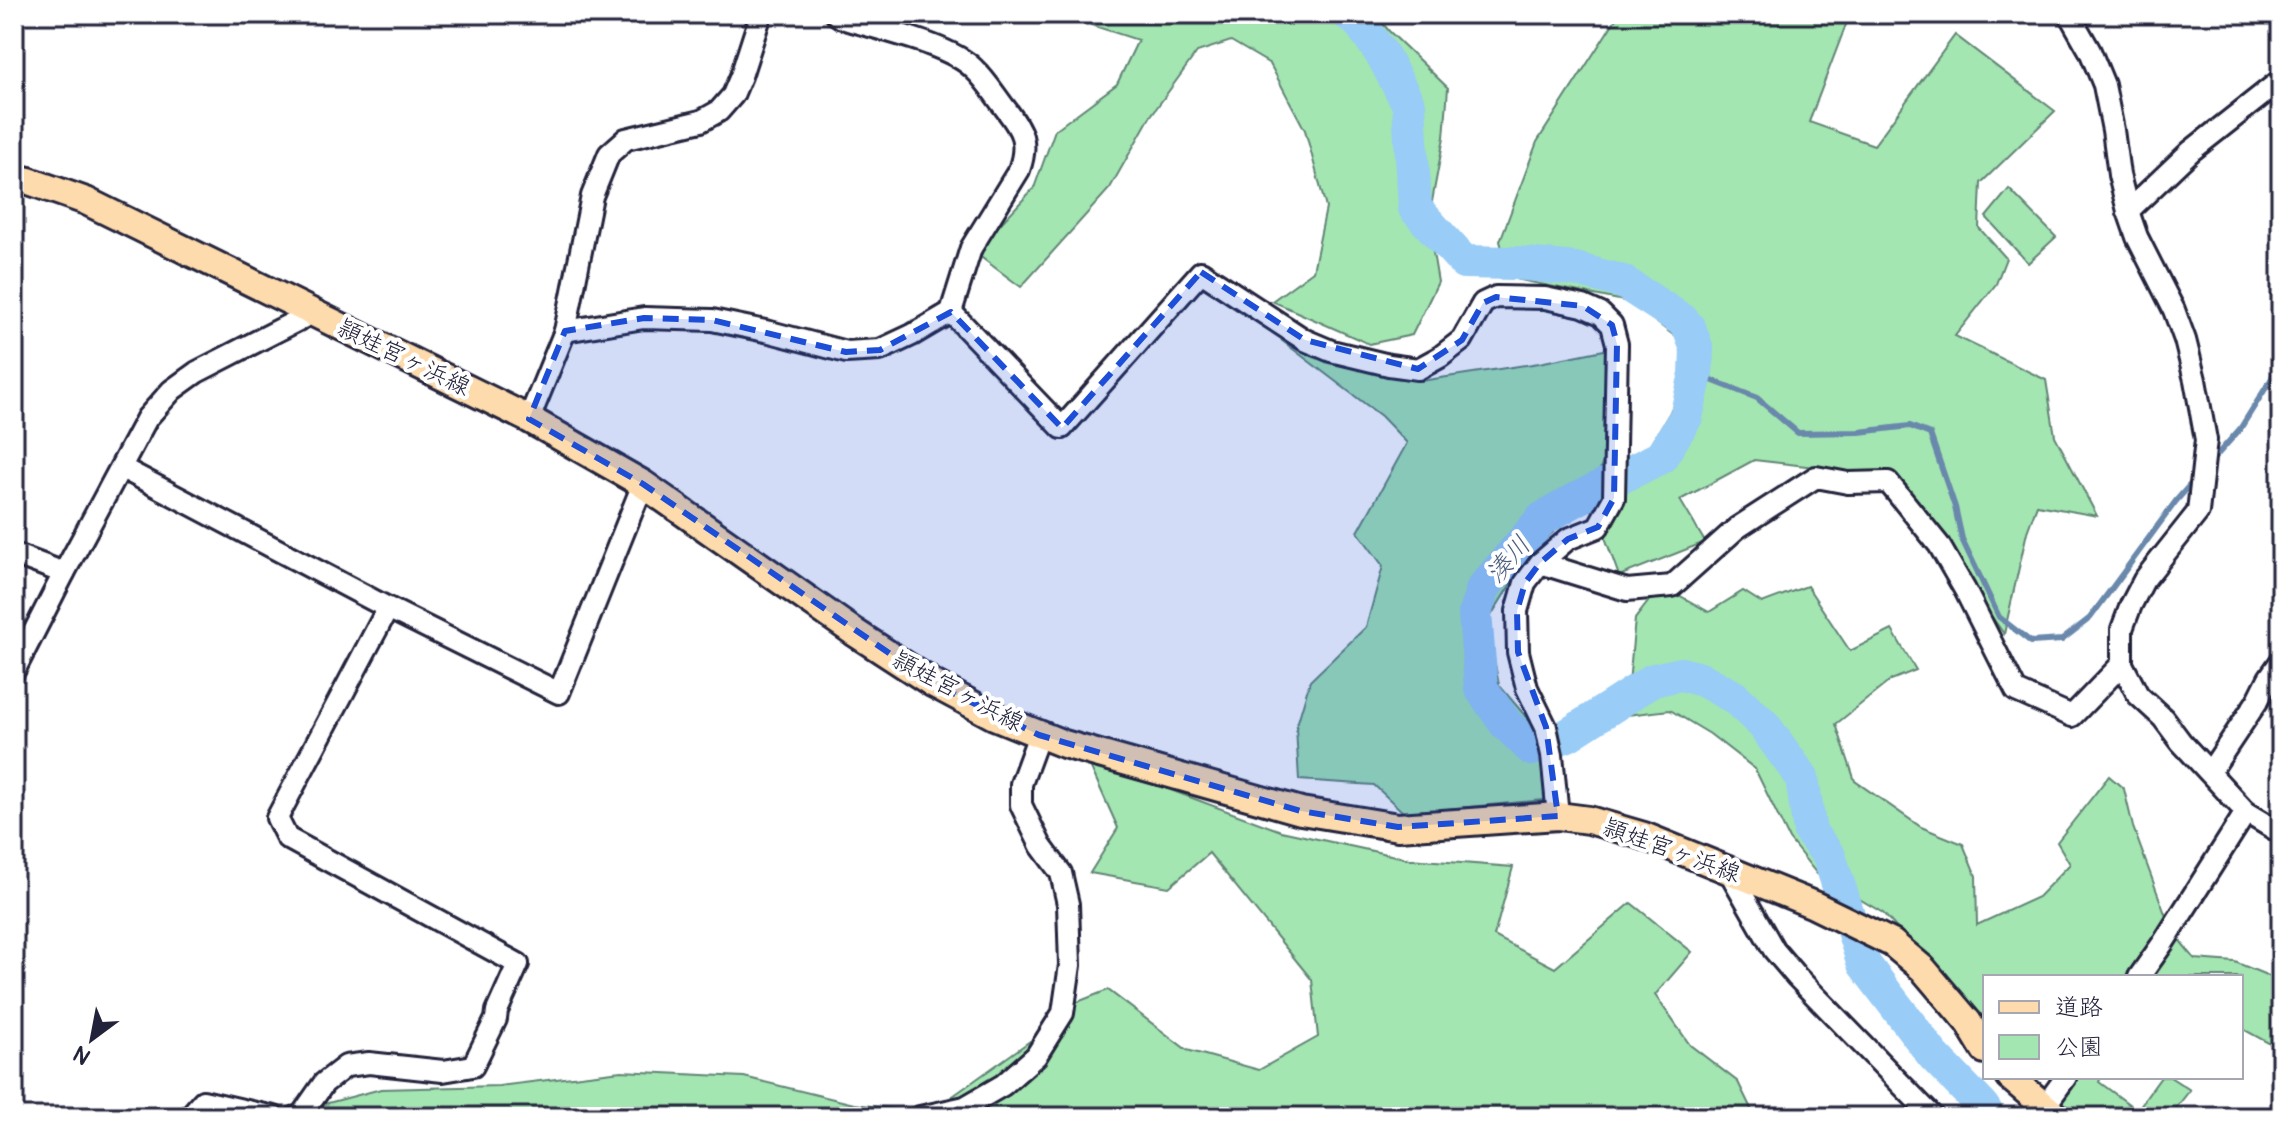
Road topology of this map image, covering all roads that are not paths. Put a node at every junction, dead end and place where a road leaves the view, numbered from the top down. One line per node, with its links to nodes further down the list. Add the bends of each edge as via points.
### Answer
1 (761, 14): 9 (street, via 733,95 719,111 701,121 626,139 609,154 592,196)
2 (836, 14): 8 (street, via 962,59 1019,127 1024,140 1019,170 971,248)
3 (2069, 14): 6 (street, via 2104,85)
4 (2281, 80): 6 (street, via 2191,151)
5 (14, 178): 7 (main road, 頴娃宮ヶ浜線, via 86,201)
6 (2128, 211): 18 (street, via 2185,340 2206,440 2198,512 2144,580 2131,605 2122,629)
7 (314, 312): 10 (main road, 頴娃宮ヶ浜線); 11 (street, via 172,390 147,418)
8 (951, 312): 9 (street, via 880,350 846,352 712,320 644,318); 14 (street, via 1062,428 1201,272 1305,340 1331,351 1418,369 1462,340 1483,303 1496,297 1545,298 1601,314 1612,325 1617,344 1614,498 1598,527 1568,539)
9 (565, 331): 10 (street)
10 (529, 419): 12 (main road, 頴娃宮ヶ浜線)
11 (122, 468): 15 (street); 16 (street)
12 (643, 484): 16 (street, via 559,693); 20 (main road, 頴娃宮ヶ浜線, via 934,684)
13 (14, 554): 15 (street)
14 (1540, 563): 18 (street, via 1627,590 1672,586 1737,528 1816,477 1888,482 1939,545 2016,691 2072,716); 23 (street, via 1525,583 1517,611 1518,652 1527,688 1546,727)
15 (64, 573): 19 (street)
16 (388, 608): 33 (street, via 277,818 287,838 518,964 473,1066 443,1071 369,1063 346,1066)
17 (2281, 661): 21 (street)
18 (2122, 664): 21 (street, via 2138,695)
19 (14, 671)
20 (1039, 735): 23 (main road, 頴娃宮ヶ浜線, via 1301,811 1398,827); 34 (street, via 1021,784 1021,805 1061,873 1068,904 1070,965 1063,1013 1036,1056 1003,1085 965,1107)
21 (2210, 772): 22 (street)
22 (2246, 812): 24 (street); 26 (street)
23 (1558, 816): 25 (main road, 頴娃宮ヶ浜線, via 1644,836)
24 (2281, 833)
25 (1729, 871): 27 (main road, 頴娃宮ヶ浜線, via 1892,943 1923,969); 35 (street, via 1774,950)
26 (2140, 975)
27 (1983, 1047)
28 (2012, 1079): 30 (main road)
29 (2065, 1079): 30 (street)
30 (2045, 1113)
31 (189, 1117): 32 (street, via 203,1101)
32 (274, 1117)
33 (296, 1117)
34 (920, 1117)
35 (1933, 1117)

